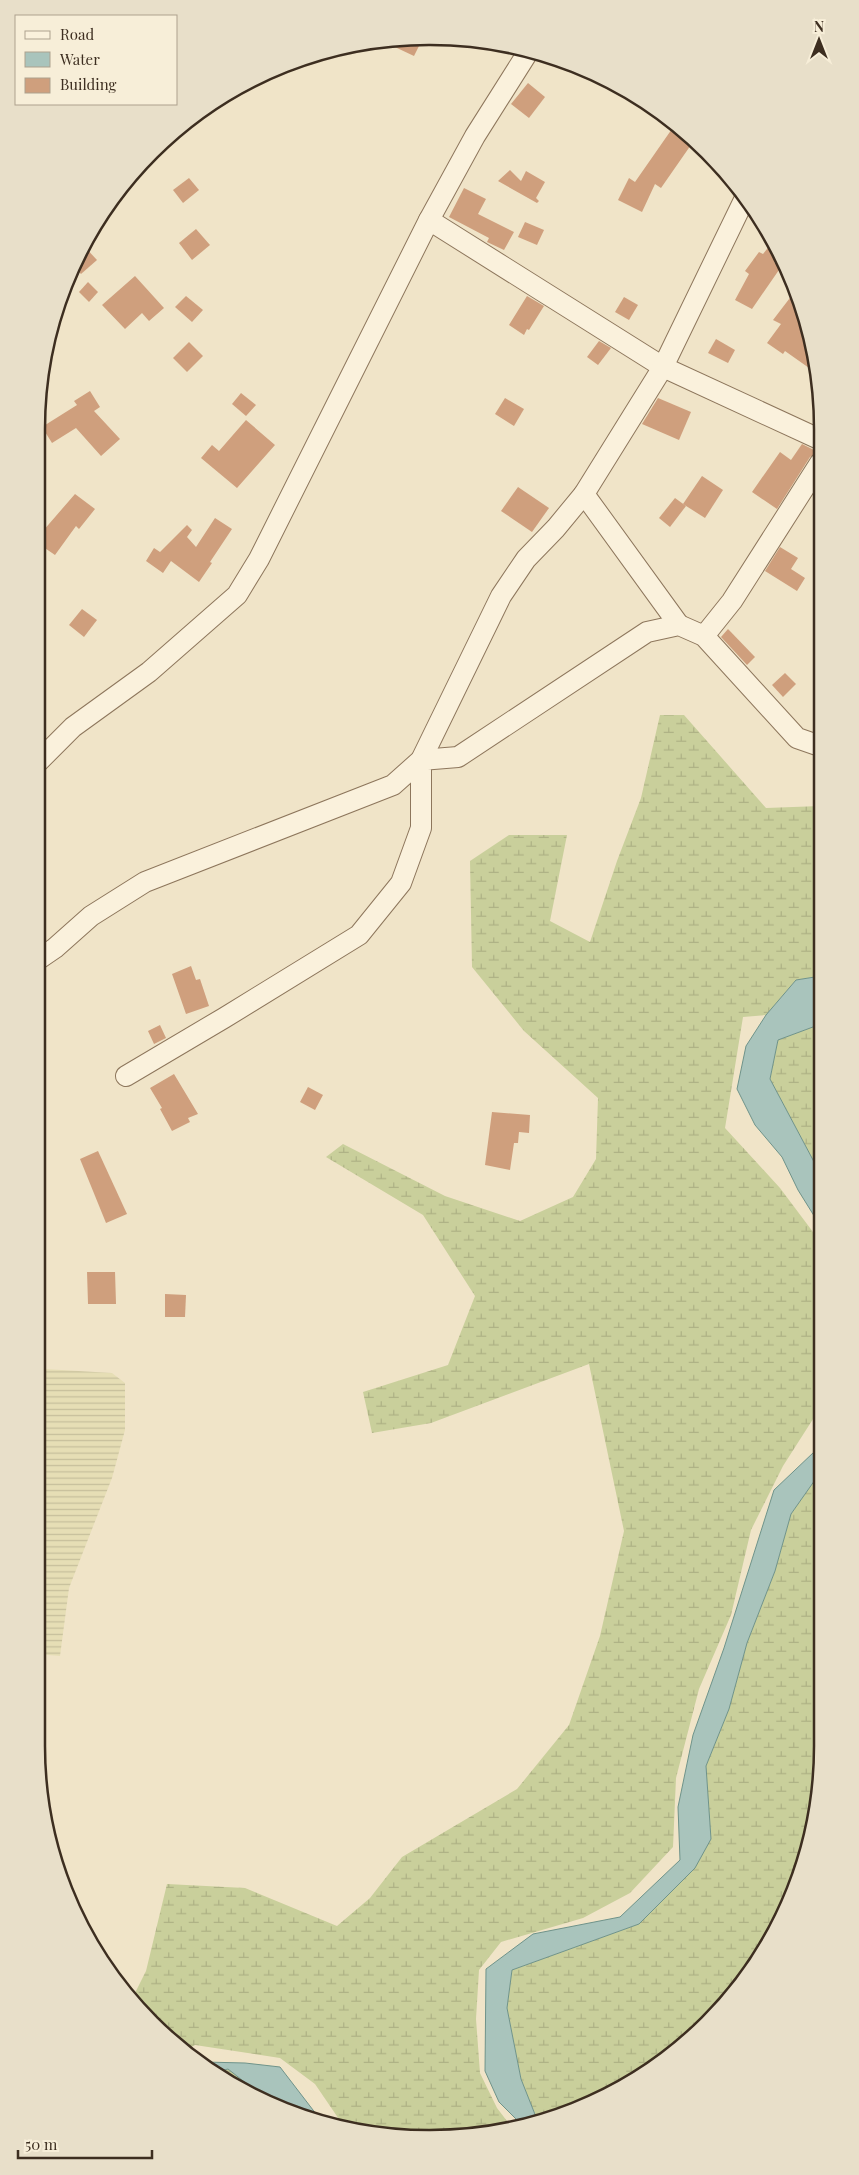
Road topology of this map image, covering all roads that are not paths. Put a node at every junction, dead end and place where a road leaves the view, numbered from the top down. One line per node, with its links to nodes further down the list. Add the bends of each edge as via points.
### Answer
1 (525, 57): 3 (street, via 475,136)
2 (742, 205): 4 (street)
3 (430, 220): 4 (street); 11 (street, via 259,559 237,595 149,672 73,727)
4 (663, 367): 5 (street); 7 (street)
5 (814, 436)
6 (814, 472): 9 (street, via 732,601)
7 (584, 494): 8 (street); 12 (street, via 526,559 501,596)
8 (679, 625): 9 (street); 12 (street, via 647,632 458,757)
9 (704, 636): 10 (street, via 797,738)
10 (814, 744)
11 (45, 755)
12 (420, 760): 13 (street, via 393,785 145,882 91,916); 14 (street, via 421,828 401,883 359,935)
13 (45, 955)
14 (126, 1076)

